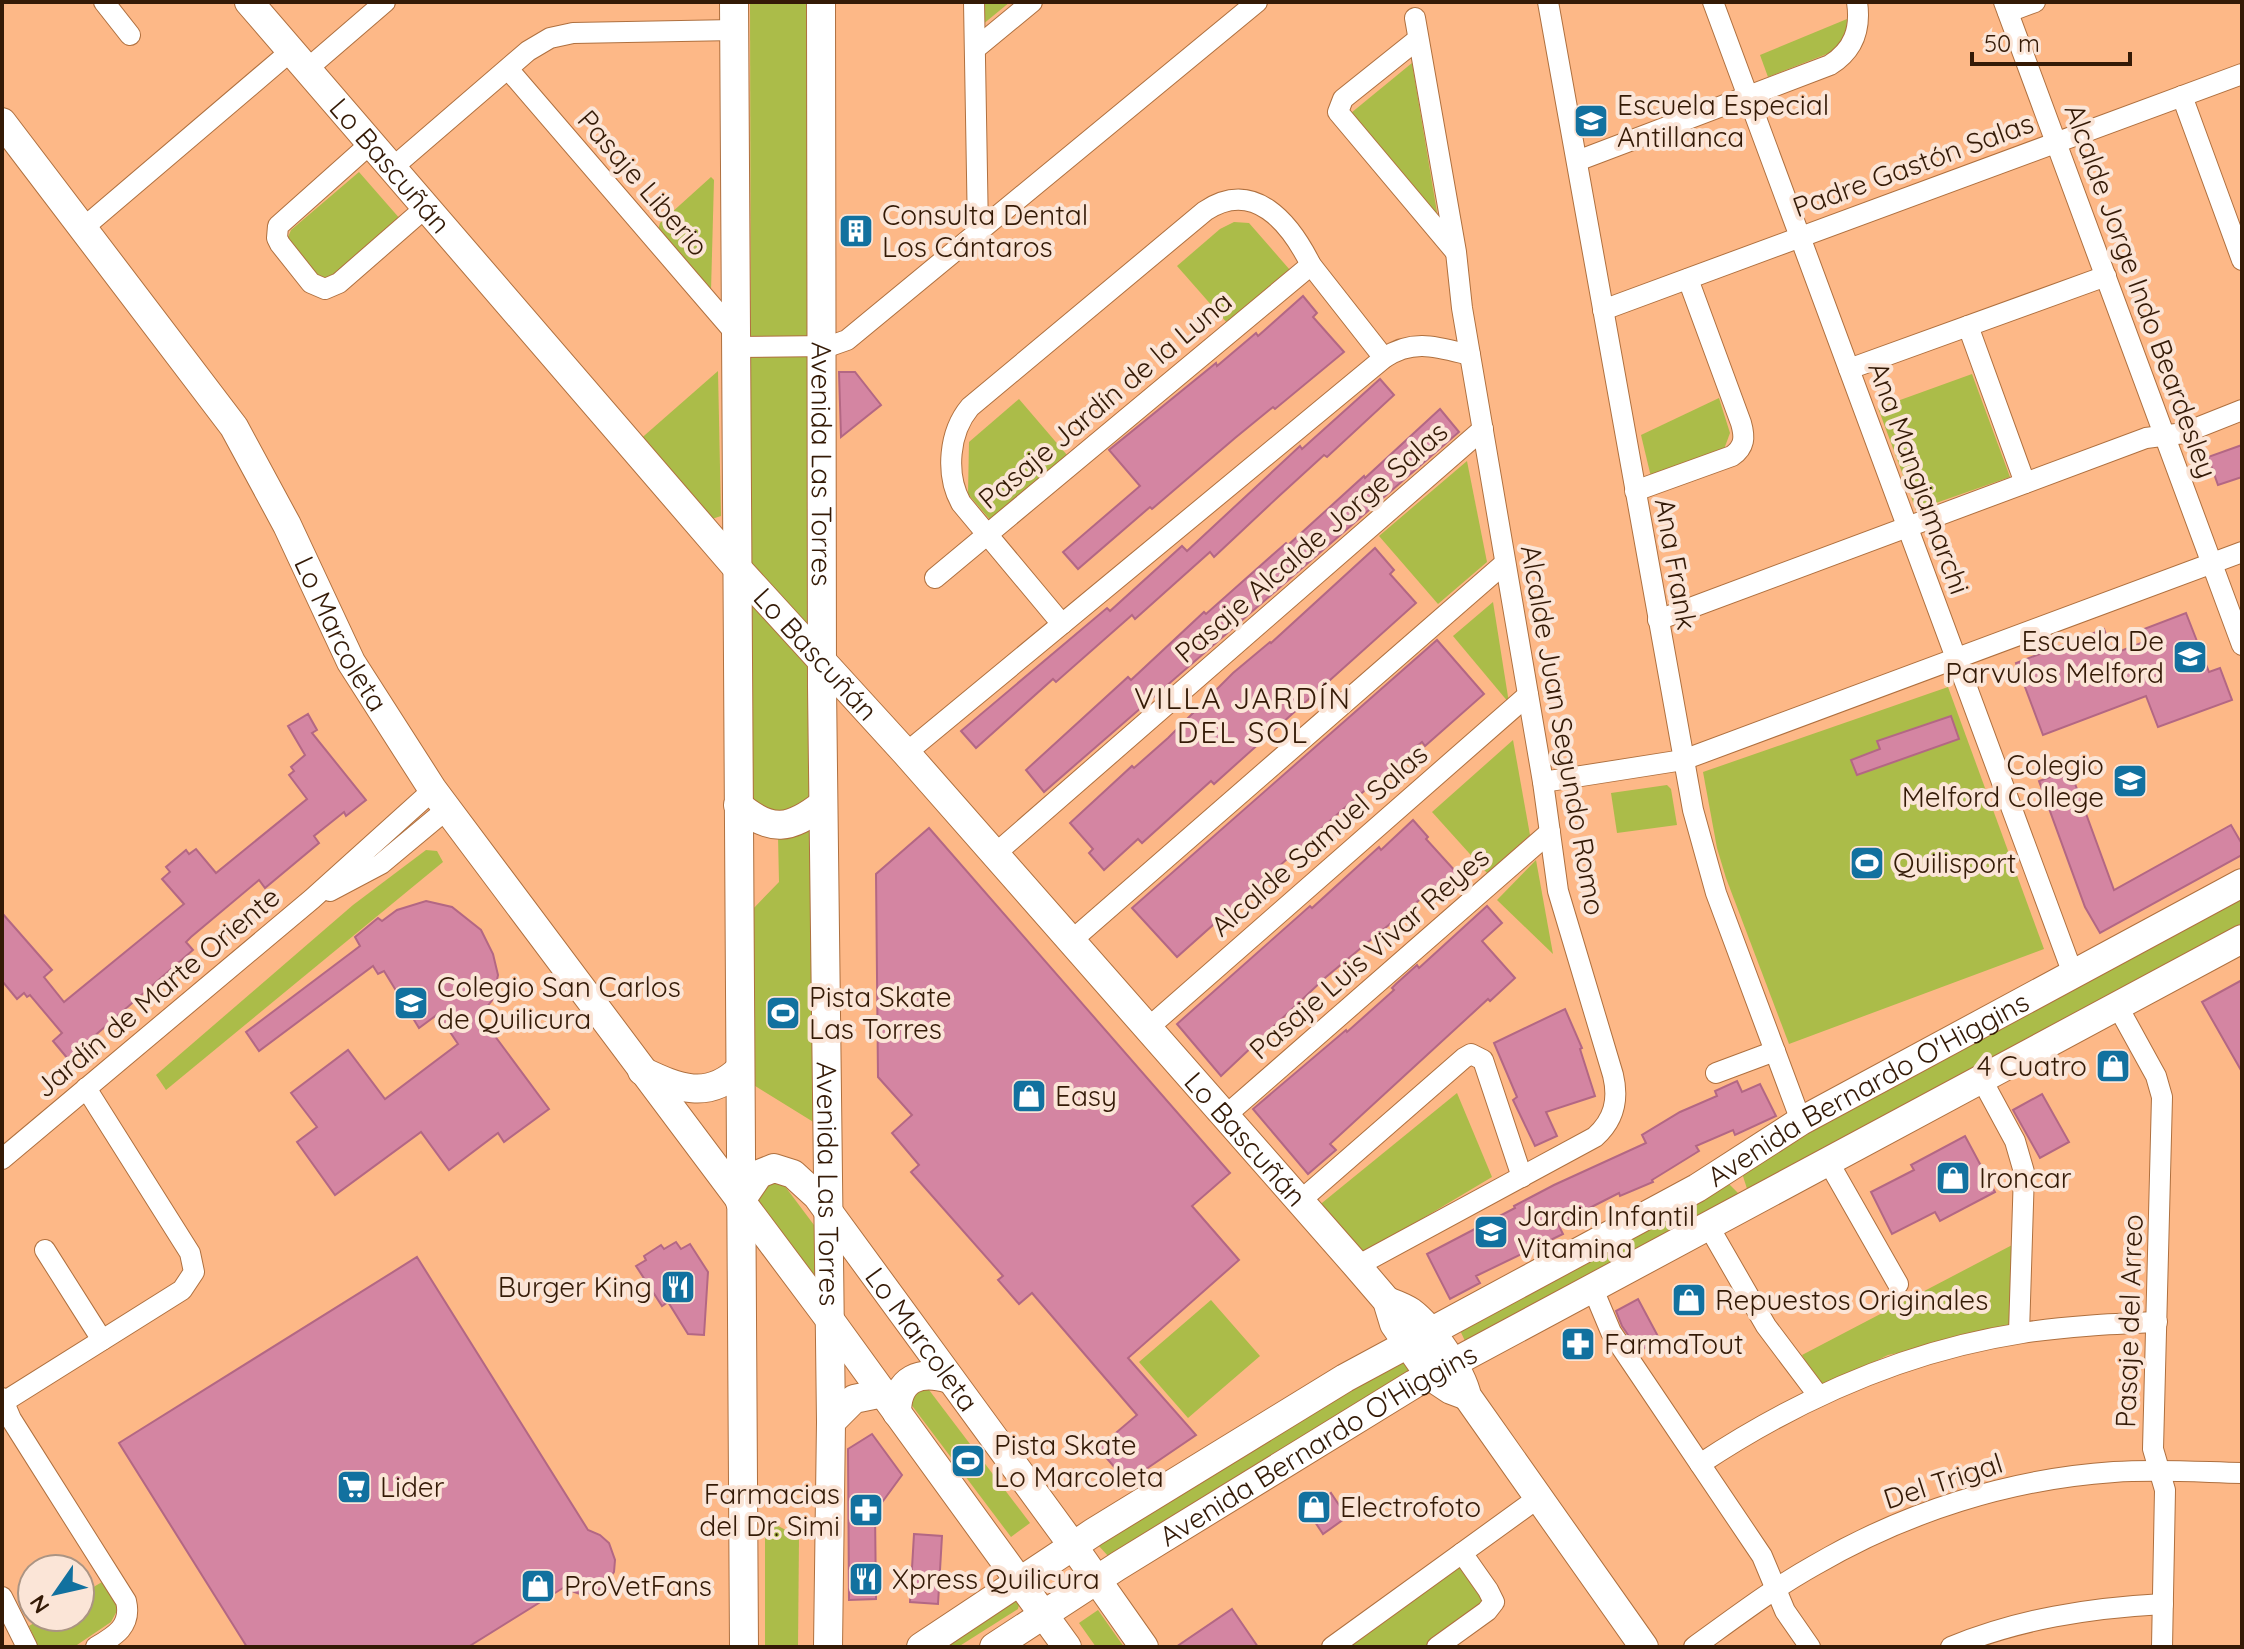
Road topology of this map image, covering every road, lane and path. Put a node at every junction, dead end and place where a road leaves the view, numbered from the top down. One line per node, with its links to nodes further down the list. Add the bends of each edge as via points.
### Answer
1 (104, 2): 15 (street)
2 (249, 2): 18 (main road, Lo Bascuñán)
3 (385, 2): 18 (street)
4 (821, 2): 40 (main road, Avenida Las Torres)
5 (974, 2): 17 (street)
6 (1032, 2): 17 (street)
7 (1257, 2): 30 (street)
8 (1548, 2): 26 (street, Ana Frank)
9 (1713, 2): 22 (street, Ana Mangiamarchi)
10 (1857, 2): 22 (street, via 1857,34 1839,60)
11 (2035, 2): 12 (street)
12 (2006, 7): 24 (street, Alcalde Jorge Indo Beardesley)
13 (734, 16): 19 (street, via 561,34 538,43); 39 (main road)
14 (1415, 18): 16 (street, Alcalde Juan Segundo Romo)
15 (130, 35)
16 (1418, 39): 32 (street, Alcalde Juan Segundo Romo); 32 (street, via 1343,99 1338,112)
17 (975, 49): 30 (street)
18 (299, 60): 25 (main road, Lo Bascuñán); 29 (street)
19 (508, 69): 27 (street); 39 (street, Pasaje Liberio)
20 (2242, 74): 21 (street, Padre Gastón Salas)
21 (2182, 96): 24 (street, Padre Gastón Salas); 33 (street)
22 (1748, 97): 26 (street); 31 (street, Ana Mangiamarchi)
23 (2, 122): 29 (main road, Lo Marcoleta)
24 (2056, 142): 31 (street, Padre Gastón Salas); 35 (street, Alcalde Jorge Indo Beardesley)
25 (370, 144): 27 (main road, Lo Bascuñán); 28 (street, via 278,226 280,244 311,283 325,289 339,283)
26 (1577, 161): 37 (street, Ana Frank)
27 (391, 169): 28 (main road, Lo Bascuñán)
28 (425, 208): 54 (main road, Lo Bascuñán)
29 (82, 229): 65 (main road, Lo Marcoleta, via 234,427 351,662)
30 (978, 232): 40 (street, via 847,340)
31 (1800, 237): 36 (street, Padre Gastón Salas); 43 (street, Ana Mangiamarchi)
32 (1456, 252): 41 (street, Alcalde Juan Segundo Romo)
33 (2242, 260)
34 (1311, 265): 42 (street); 50 (street, Pasaje Jardín de la Luna); 50 (street, via 1267,209 1248,200 1221,202 1205,211 964,415 955,433 953,479 961,503)
35 (2106, 276): 38 (street); 46 (street, Alcalde Jorge Indo Beardesley)
36 (1688, 279): 37 (street, Padre Gastón Salas); 48 (street, via 1741,423 1743,445 1732,456)
37 (1603, 310): 48 (street, Ana Frank)
38 (1968, 326): 43 (street); 47 (street)
39 (736, 340): 40 (street); 54 (main road)
40 (821, 346): 59 (main road, Avenida Las Torres)
41 (1470, 355): 42 (street, via 1419,344); 45 (street, Alcalde Juan Segundo Romo)
42 (1384, 358): 57 (street)
43 (1849, 369): 49 (street, Ana Mangiamarchi)
44 (2242, 410): 46 (street, via 2184,433)
45 (1483, 429): 52 (street, Alcalde Juan Segundo Romo); 69 (street, Pasaje Alcalde Jorge Salas)
46 (2164, 435): 47 (street); 53 (street, Alcalde Jorge Indo Beardesley)
47 (2025, 483): 49 (street)
48 (1635, 491): 56 (street, Ana Frank)
49 (1908, 527): 56 (street); 60 (street, Ana Mangiamarchi)
50 (987, 535): 55 (street, Pasaje Jardín de la Luna); 57 (street)
51 (2242, 552): 53 (street)
52 (1505, 563): 61 (street, Alcalde Juan Segundo Romo); 72 (street)
53 (2212, 563): 58 (street, Alcalde Jorge Indo Beardesley); 60 (street)
54 (737, 568): 59 (main road, Lo Bascuñán); 67 (main road)
55 (935, 578)
56 (1658, 620): 63 (street, Ana Frank)
57 (1062, 624): 62 (street)
58 (2242, 645)
59 (822, 658): 62 (main road, Lo Bascuñán); 66 (main road, Avenida Las Torres)
60 (1956, 658): 63 (street); 73 (street, Ana Mangiamarchi)
61 (1528, 695): 64 (street, Alcalde Juan Segundo Romo); 75 (street, Alcalde Samuel Salas)
62 (906, 753): 69 (main road, Lo Bascuñán)
63 (1683, 760): 64 (street); 76 (street, Ana Frank, via 1709,872)
64 (1543, 782): 68 (street, Alcalde Juan Segundo Romo)
65 (440, 800): 78 (main road, Lo Marcoleta); 81 (street, Jardín de Marte Oriente)
66 (823, 804): 67 (main road, via 783,826 758,820); 92 (main road, Avenida Las Torres)
67 (738, 805): 77 (main road)
68 (1550, 832): 82 (street, Pasaje Luis Vivar Reyes); 89 (street, Alcalde Juan Segundo Romo, via 1564,916 1616,1087 1613,1111 1595,1137)
69 (995, 854): 72 (main road, Lo Bascuñán)
70 (2242, 883): 73 (main road, Avenida Bernardo O'Higgins)
71 (2242, 939): 74 (main road, Avenida Bernardo O'Higgins)
72 (1071, 941): 75 (main road, Lo Bascuñán)
73 (2073, 974): 83 (main road, Avenida Bernardo O'Higgins)
74 (2118, 1007): 80 (main road, Avenida Bernardo O'Higgins); 99 (street, Pasaje del Arreo, via 2161,1090)
75 (1148, 1028): 82 (main road, Lo Bascuñán)
76 (1775, 1051): 79 (street); 83 (street, Ana Frank)
77 (740, 1069): 78 (main road, via 710,1089 672,1085); 86 (main road)
78 (642, 1070): 84 (main road, Lo Marcoleta)
79 (1716, 1073)
80 (1982, 1080): 87 (main road, Avenida Bernardo O'Higgins); 100 (street, via 2020,1151 2024,1172)
81 (86, 1088): 85 (street, Jardín de Marte Oriente); 102 (street, via 190,1253 194,1272 182,1290)
82 (1225, 1116): 90 (main road, Lo Bascuñán)
83 (1801, 1121): 101 (main road, Avenida Bernardo O'Higgins, via 1697,1188)
84 (692, 1138): 86 (main road, Lo Marcoleta); 91 (main road, Lo Marcoleta)
85 (2, 1159)
86 (740, 1163): 88 (main road, Lo Marcoleta); 91 (main road)
87 (1829, 1163): 93 (main road, Avenida Bernardo O'Higgins); 96 (street)
88 (769, 1168): 91 (main road, via 755,1178); 92 (main road, Lo Marcoleta, via 793,1174)
89 (1522, 1177): 90 (street, via 1485,1065 1476,1055 1464,1058); 95 (street)
90 (1300, 1201): 95 (main road, Lo Bascuñán)
91 (740, 1202): 98 (main road, Lo Marcoleta); 123 (main road)
92 (828, 1210): 98 (main road, Avenida Las Torres); 104 (main road, Lo Marcoleta)
93 (1709, 1227): 97 (main road, Avenida Bernardo O'Higgins); 105 (street, via 1758,1313)
94 (45, 1250): 102 (street)
95 (1357, 1266): 101 (main road, Lo Bascuñán, via 1387,1301 1412,1313)
96 (1898, 1284)
97 (1593, 1289): 103 (main road, Avenida Bernardo O'Higgins); 109 (street, via 1611,1332)
98 (830, 1320): 107 (main road, Lo Marcoleta); 108 (main road, Avenida Las Torres)
99 (2157, 1322): 100 (street); 110 (street, Pasaje del Arreo, via 2153,1449)
100 (2019, 1333): 105 (street, via 1908,1361)
101 (1418, 1337): 103 (main road, Lo Bascuñán); 113 (main road, Avenida Bernardo O'Higgins)
102 (102, 1340): 106 (street)
103 (1441, 1370): 112 (main road, Lo Bascuñán, via 1451,1390 1467,1396); 115 (main road, Avenida Bernardo O'Higgins)
104 (949, 1379): 107 (main road, via 917,1377); 113 (main road, Lo Marcoleta)
105 (1818, 1395): 109 (street)
106 (3, 1401): 122 (street, via 123,1595 128,1615 121,1630)
107 (890, 1403): 108 (main road, via 854,1399); 116 (main road, Lo Marcoleta)
108 (831, 1422): 124 (main road, Avenida Las Torres)
109 (1700, 1464): 117 (street, via 1762,1556)
110 (2159, 1470): 111 (street, Del Trigal); 117 (street, Del Trigal, via 2070,1476 1956,1502 1856,1542); 119 (street, Pasaje del Arreo, via 2165,1490)
111 (2242, 1473)
112 (1538, 1498): 114 (street); 131 (main road, Lo Bascuñán)
113 (1073, 1546): 115 (main road, Lo Marcoleta); 116 (main road, Avenida Bernardo O'Higgins)
114 (1462, 1553): 129 (street); 130 (street, via 1494,1602)
115 (1096, 1579): 120 (main road, Avenida Bernardo O'Higgins); 128 (main road, Lo Marcoleta)
116 (1021, 1581): 120 (main road, Lo Marcoleta); 125 (main road, Avenida Bernardo O'Higgins)
117 (1776, 1589): 132 (street, Del Trigal); 133 (street)
118 (2, 1597): 121 (street)
119 (2163, 1604): 134 (street, via 2054,1615); 135 (street, Pasaje del Arreo)
120 (1044, 1614): 126 (main road, Avenida Bernardo O'Higgins); 127 (main road, Lo Marcoleta)
121 (27, 1647)
122 (96, 1647)
123 (744, 1647)
124 (828, 1647)
125 (921, 1647)
126 (994, 1647)
127 (1067, 1647)
128 (1144, 1647)
129 (1332, 1647)
130 (1437, 1647)
131 (1644, 1647)
132 (1694, 1647)
133 (1810, 1647)
134 (1951, 1647)
135 (2162, 1647)

